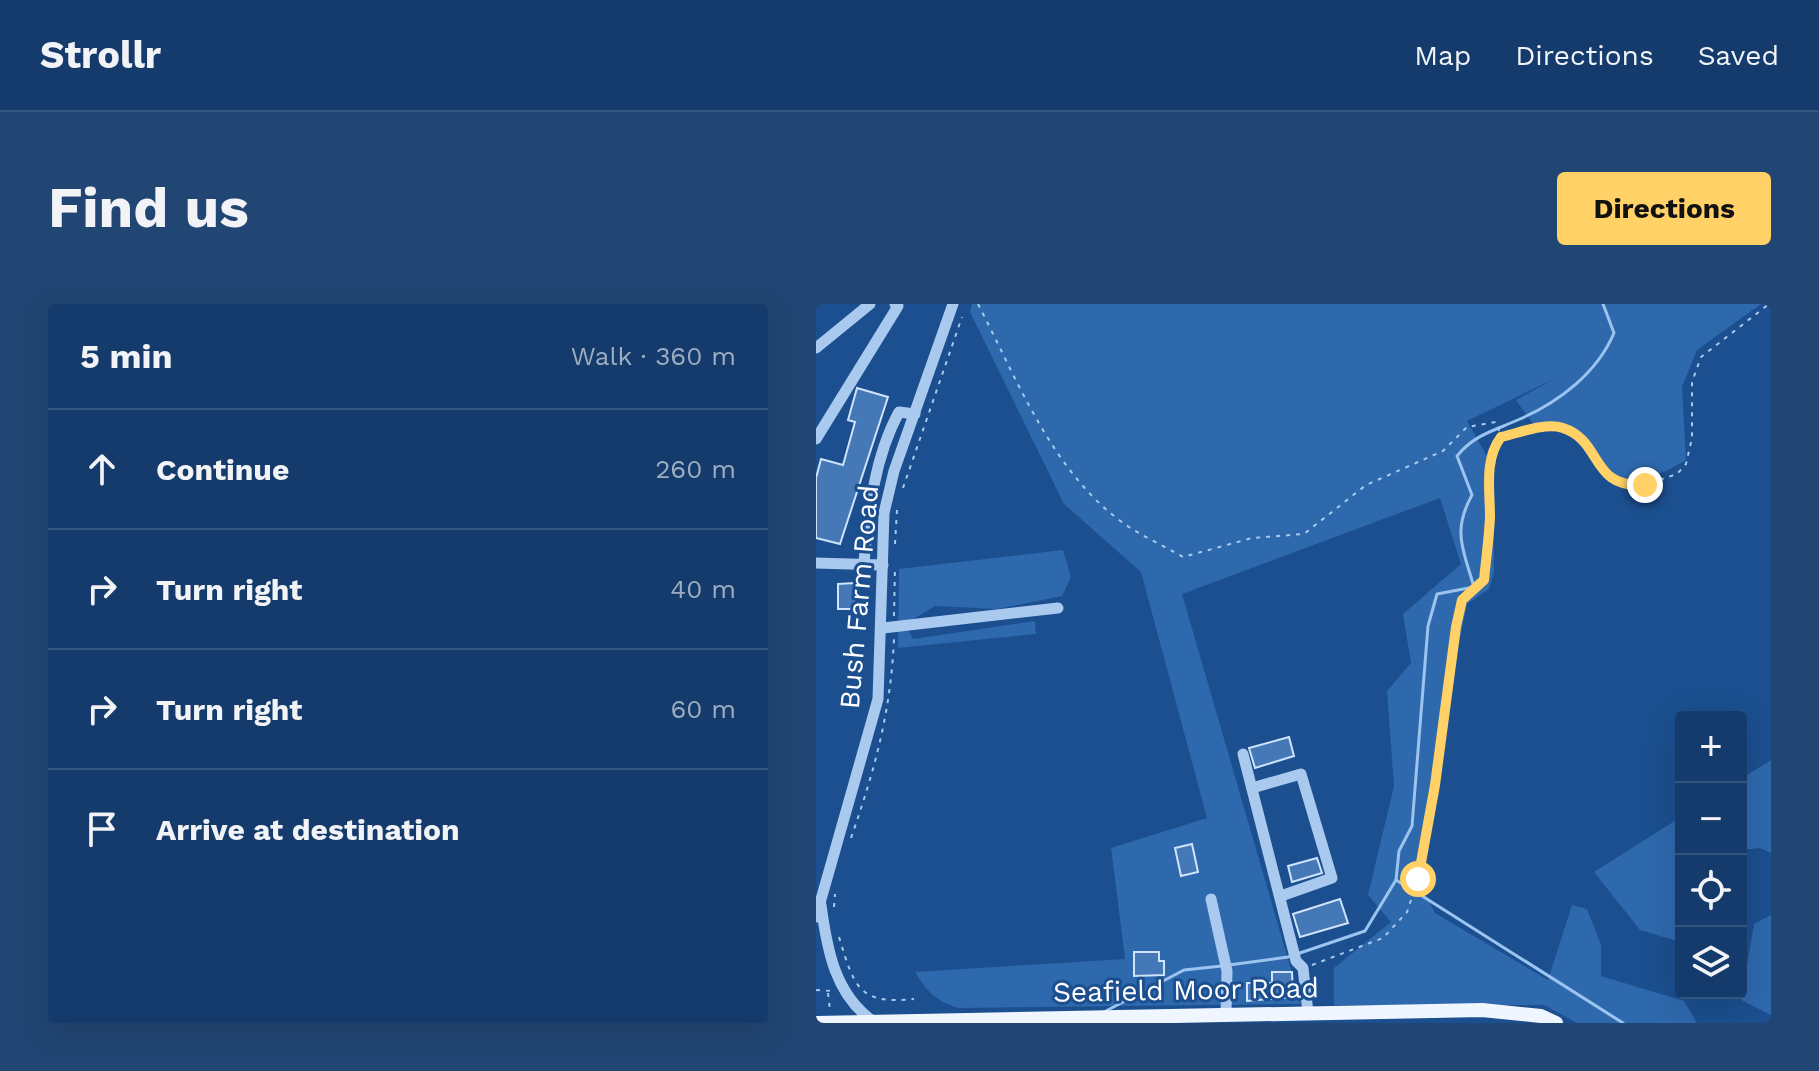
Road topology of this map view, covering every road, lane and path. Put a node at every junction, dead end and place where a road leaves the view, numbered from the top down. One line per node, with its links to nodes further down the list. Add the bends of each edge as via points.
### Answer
1 (870, 304): 6 (street)
2 (895, 304): 9 (street)
3 (953, 304): 7 (street, Bush Farm Road)
4 (978, 304): 8 (path, via 1071,473 1128,526 1183,557 1252,538 1304,534 1366,485 1443,451 1467,427 1496,422)
5 (1769, 304): 8 (path, via 1701,357 1692,382 1692,438 1686,464 1677,474 1645,485 1618,483 1606,476 1579,436 1561,427)
6 (816, 348)
7 (915, 414): 10 (street, via 899,412 886,436 869,510); 12 (street, Bush Farm Road, via 884,513)
8 (1501, 437): 21 (path, via 1488,478 1484,580 1462,600 1435,785 1407,912 1383,938)
9 (816, 439)
10 (864, 562): 11 (street); 12 (street)
11 (816, 563)
12 (883, 565): 14 (street, Bush Farm Road)
13 (1058, 608): 14 (street)
14 (883, 628): 18 (street, Bush Farm Road, via 878,699)
15 (1243, 754): 16 (street)
16 (1252, 788): 17 (street); 17 (street, via 1301,774 1332,878)
17 (1281, 896): 21 (street)
18 (820, 897): 20 (street, Bush Farm Road); 26 (street, Bush Farm Road, via 838,978 855,1008)
19 (1211, 899): 24 (street, via 1227,971)
20 (816, 917)
21 (1297, 960): 23 (street)
22 (828, 991): 25 (path)
23 (1308, 1013): 24 (main road, Seafield Moor Road); 28 (main road, Seafield Moor Road, via 1482,1010 1541,1016)
24 (1226, 1014): 26 (main road, Seafield Moor Road)
25 (831, 1022): 26 (main road, Seafield Moor Road); 27 (main road, Seafield Moor Road)
26 (874, 1022)
27 (816, 1023)
28 (1556, 1023)

